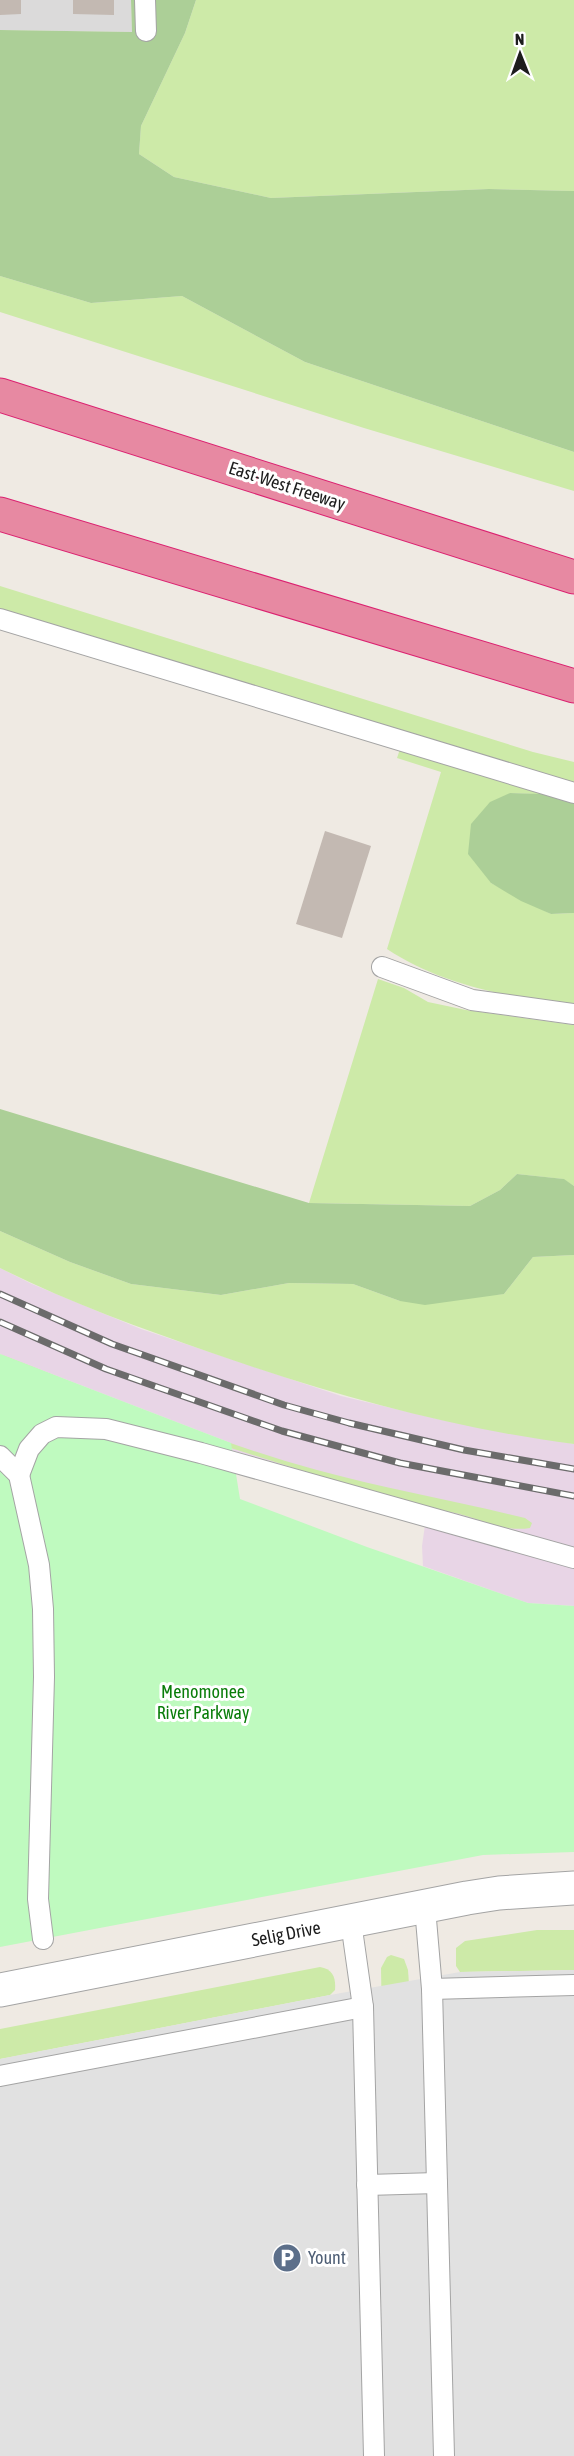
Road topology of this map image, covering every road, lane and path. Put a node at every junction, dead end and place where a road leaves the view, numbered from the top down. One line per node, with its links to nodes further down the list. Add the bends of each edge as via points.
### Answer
1 (145, 0): 2 (lane)
2 (146, 31)
3 (0, 395): 5 (highway, East-West Freeway)
4 (0, 514): 7 (highway)
5 (574, 577)
6 (0, 619): 8 (lane)
7 (574, 686)
8 (574, 793)
9 (382, 967): 10 (lane, via 472,1000)
10 (574, 1014)
11 (0, 1456): 12 (lane)
12 (19, 1475): 13 (lane, via 29,1449 42,1434 56,1427 106,1429); 17 (lane, via 39,1565 43,1609 38,1899)
13 (574, 1558)
14 (574, 1888): 15 (street, Selig Drive, via 499,1893)
15 (425, 1908): 16 (street, Selig Drive); 19 (lane)
16 (351, 1922): 20 (street, Selig Drive); 21 (lane)
17 (43, 1939)
18 (574, 1985): 19 (lane)
19 (432, 1989): 23 (lane)
20 (0, 1990)
21 (363, 2007): 22 (lane); 24 (lane)
22 (0, 2076)
23 (437, 2183): 24 (lane); 26 (lane)
24 (367, 2185): 25 (lane)
25 (374, 2456)
26 (444, 2456)

